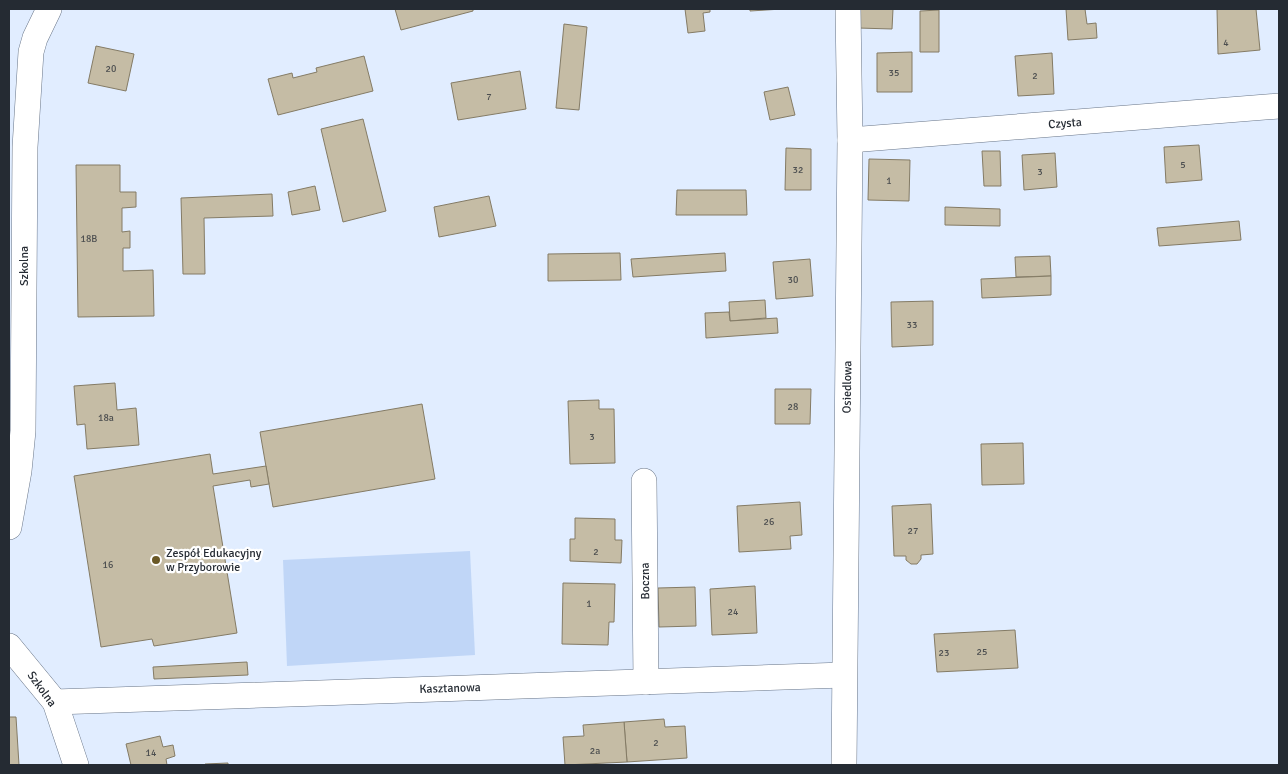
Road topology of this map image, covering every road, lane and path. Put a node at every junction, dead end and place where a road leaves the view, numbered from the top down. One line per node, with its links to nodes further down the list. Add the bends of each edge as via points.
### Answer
1 (50, 9): 6 (street, Szkolna, via 31,52 25,147 23,431)
2 (848, 9): 4 (street, Osiedlowa)
3 (1279, 106): 4 (street, Czysta)
4 (850, 140): 8 (street, Osiedlowa)
5 (644, 481): 9 (street, Boczna)
6 (9, 527)
7 (9, 646): 10 (street, Szkolna)
8 (844, 675): 9 (street, Kasztanowa); 12 (street, Osiedlowa)
9 (646, 682): 10 (street, Kasztanowa)
10 (55, 702): 11 (street, Szkolna)
11 (76, 765)
12 (844, 765)

